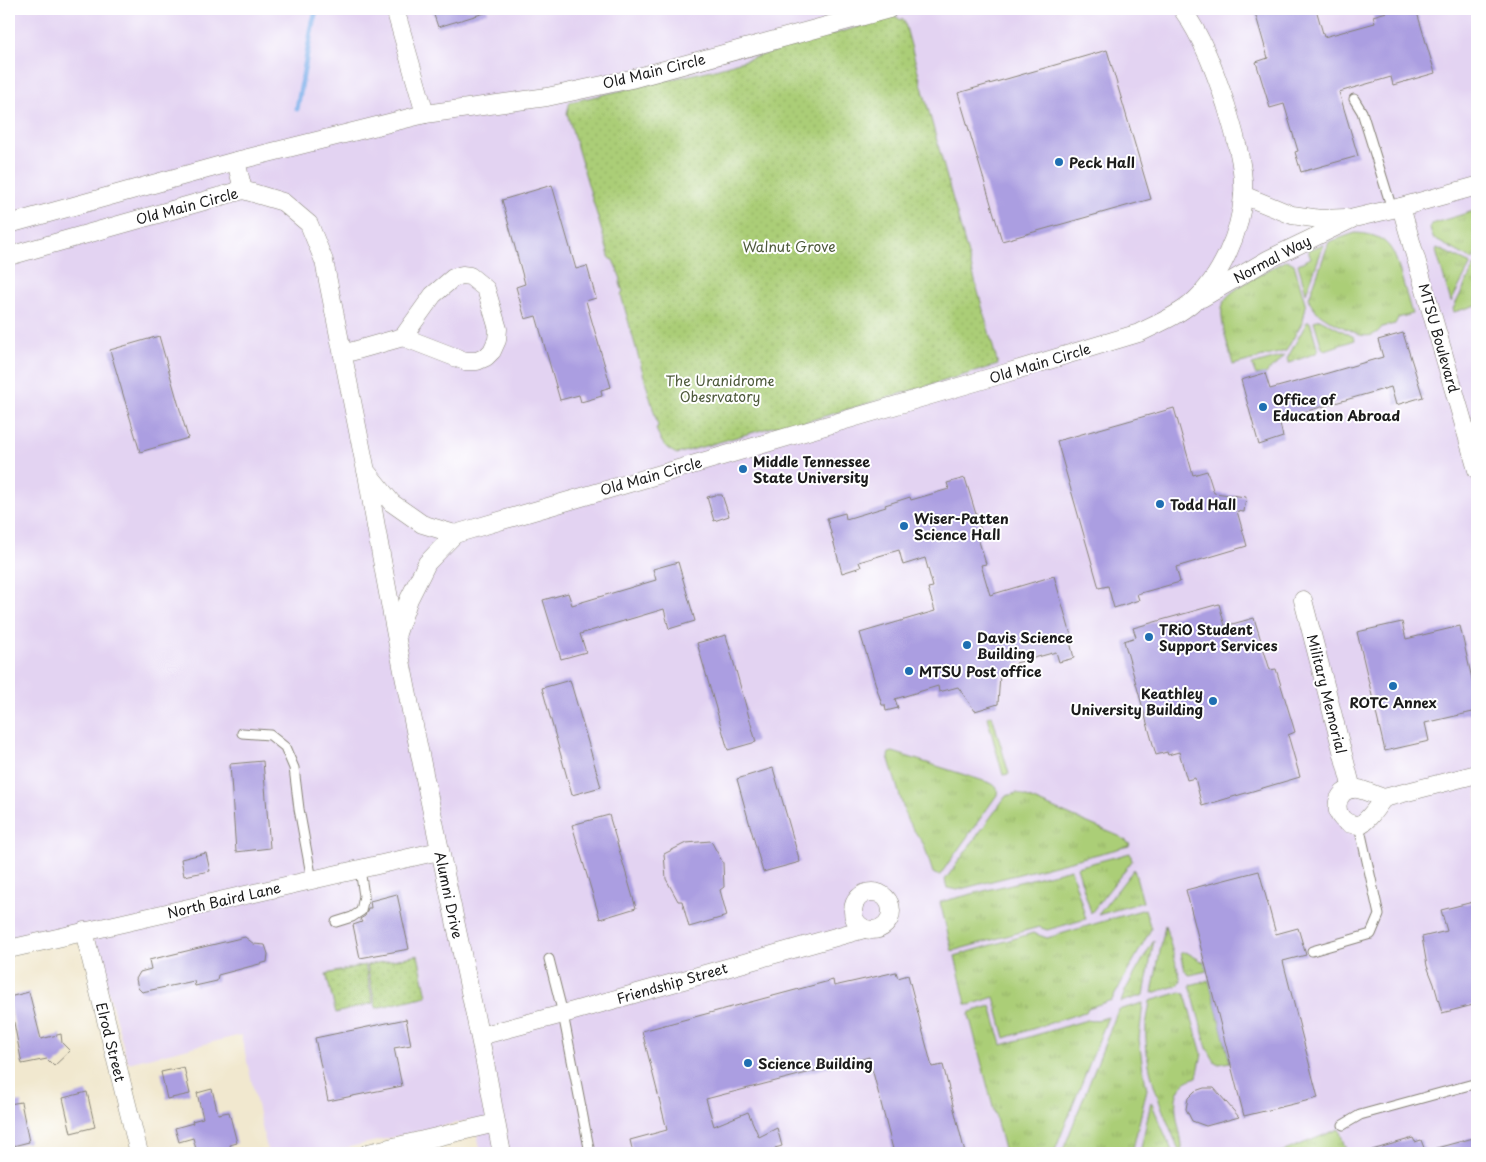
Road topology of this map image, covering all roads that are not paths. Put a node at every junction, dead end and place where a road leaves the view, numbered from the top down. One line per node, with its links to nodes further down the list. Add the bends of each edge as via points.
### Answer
1 (396, 9): 5 (street)
2 (890, 9): 5 (street, Old Main Circle, via 631,79 547,96)
3 (1182, 9): 9 (street, Old Main Circle, via 1215,70 1233,128)
4 (1354, 99): 10 (lane, via 1362,112)
5 (425, 114): 6 (street, Old Main Circle)
6 (236, 161): 8 (street); 12 (street, Old Main Circle)
7 (1477, 186): 10 (street, Normal Way)
8 (243, 190): 13 (street, Old Main Circle); 16 (street, Old Main Circle, via 283,202 309,224 324,262)
9 (1243, 195): 11 (street, Normal Way, via 1292,215 1320,219); 14 (street, Old Main Circle, via 1232,243 1224,262)
10 (1396, 208): 11 (street, Normal Way); 17 (street, MTSU Boulevard)
11 (1354, 218): 14 (street, Normal Way, via 1269,259)
12 (9, 224)
13 (9, 256)
14 (1192, 303): 19 (street, Old Main Circle, via 1158,324 1130,336)
15 (403, 337): 15 (street, via 465,361 486,357 497,340 498,329 486,288 470,276 453,278 433,295); 16 (street)
16 (343, 354): 18 (street, Old Main Circle)
17 (1477, 470)
18 (366, 471): 19 (street, Old Main Circle, via 392,503 422,524); 21 (street, Alumni Drive)
19 (455, 534): 21 (street, via 427,563)
20 (1298, 600): 24 (street, Military Memorial)
21 (396, 636): 27 (street, Alumni Drive)
22 (242, 733): 29 (lane, via 270,735 285,747 294,768)
23 (1477, 774): 25 (street)
24 (1352, 789): 25 (street); 26 (street, via 1338,801 1338,814)
25 (1384, 798): 26 (street)
26 (1360, 833): 34 (lane, via 1379,915 1371,934)
27 (440, 851): 28 (street, North Baird Lane); 37 (street, Alumni Drive)
28 (360, 869): 29 (street, North Baird Lane); 30 (lane, via 364,896 361,911)
29 (312, 880): 32 (street, North Baird Lane)
30 (336, 922)
31 (864, 929): 36 (street, Friendship Street)
32 (84, 931): 33 (street, North Baird Lane); 41 (street, Elrod Street)
33 (9, 949)
34 (1312, 951)
35 (549, 959): 36 (lane)
36 (563, 1014): 37 (street, Friendship Street); 44 (lane)
37 (480, 1036): 39 (street, Alumni Drive)
38 (1477, 1083): 40 (lane, via 1360,1115)
39 (496, 1123): 42 (street); 43 (street, Alumni Drive)
40 (1342, 1125)
41 (139, 1153)
42 (368, 1153)
43 (502, 1153)
44 (590, 1153)

